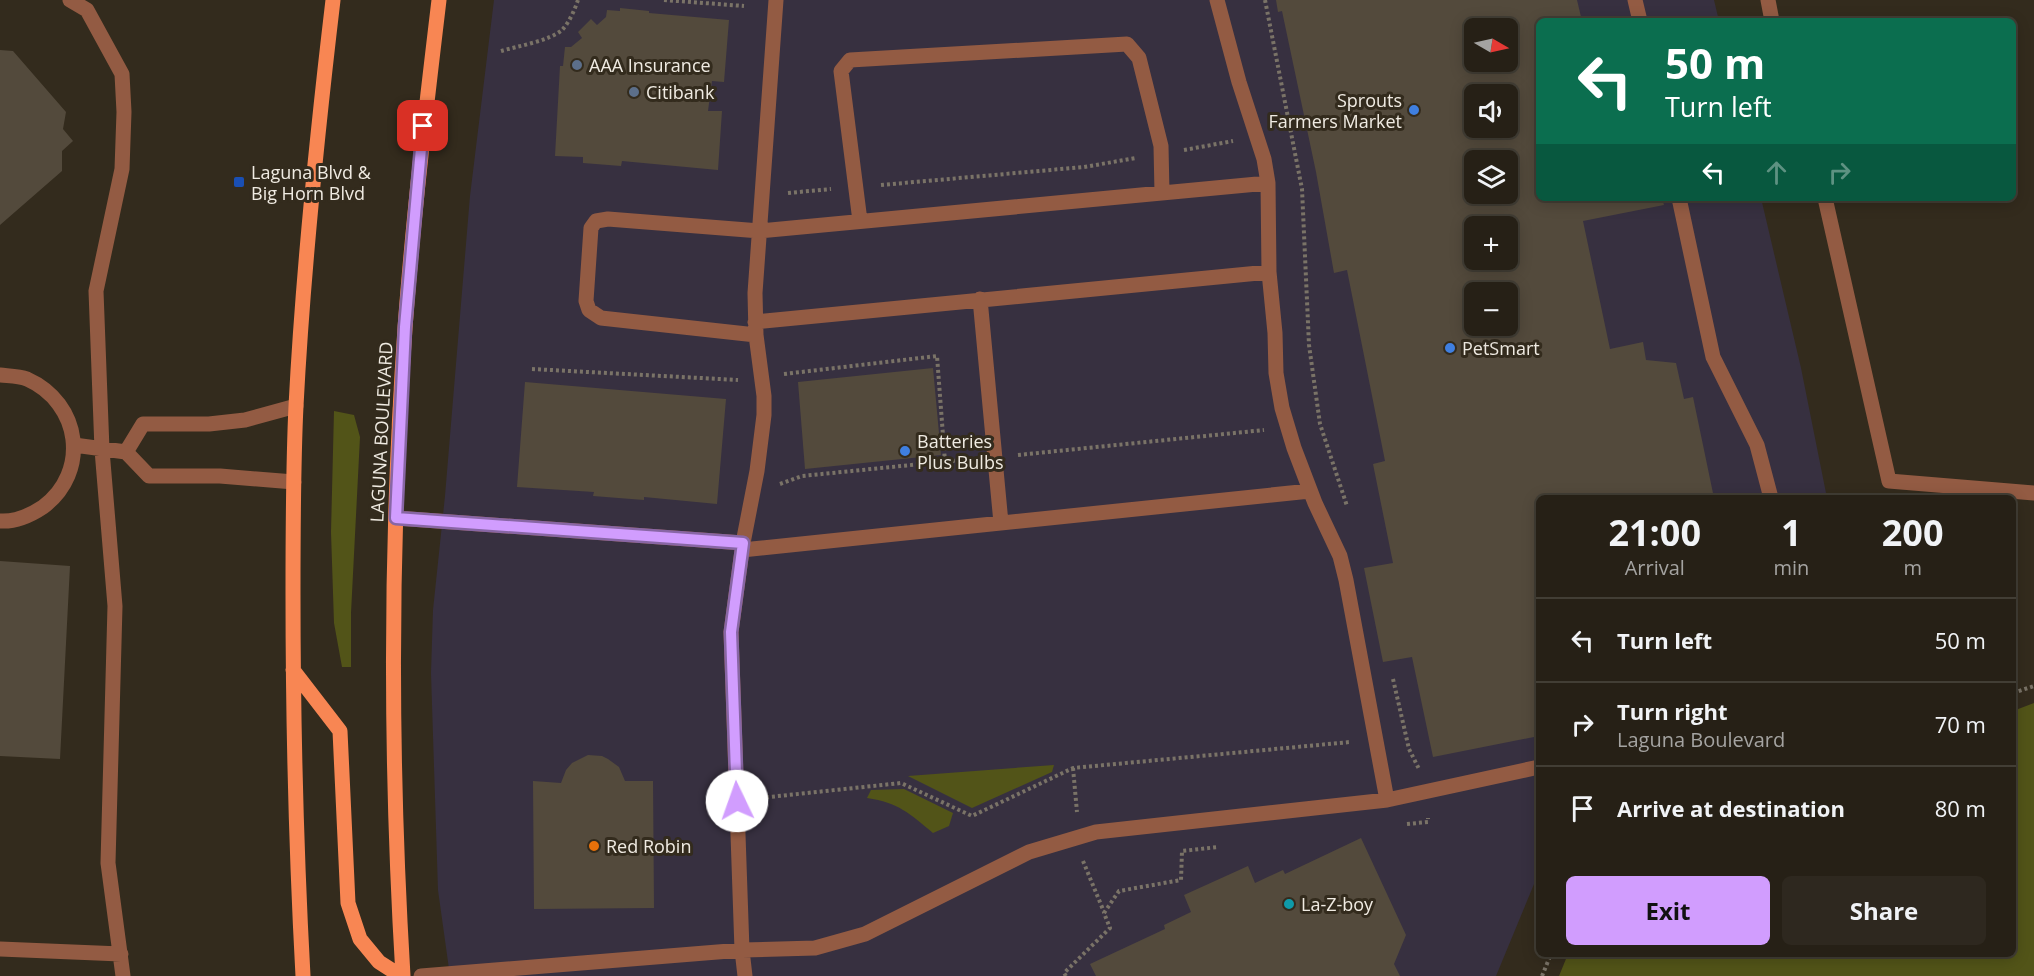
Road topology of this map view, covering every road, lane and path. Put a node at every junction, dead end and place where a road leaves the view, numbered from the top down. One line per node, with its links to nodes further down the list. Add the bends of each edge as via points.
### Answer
1 (70, 0): 31 (lane, via 87,10 122,74 122,169 96,291)
2 (333, 0): 29 (main road, via 318,123)
3 (439, 0): 38 (main road, LAGUNA BOULEVARD, via 405,327)
4 (578, 0): 14 (path, via 562,30)
5 (664, 0): 11 (path)
6 (776, 0): 20 (lane)
7 (1217, 0): 15 (lane)
8 (1265, 0): 37 (path, via 1302,189 1308,345 1320,424)
9 (1635, 0): 12 (lane)
10 (1768, 0): 13 (lane)
11 (744, 6)
12 (1639, 18)
13 (1771, 18)
14 (501, 51)
15 (1257, 137): 16 (path); 17 (lane)
16 (1161, 154): 18 (path, via 1084,167); 18 (lane, via 1139,58 1127,44 850,60 841,71); 19 (lane)
17 (1268, 183): 19 (lane); 25 (lane)
18 (856, 187): 20 (path); 23 (lane)
19 (1162, 193): 23 (lane)
20 (763, 195): 24 (lane)
21 (1680, 201): 36 (lane, via 1713,357 1757,445)
22 (1826, 201): 35 (lane, via 1889,481)
23 (860, 221): 24 (lane)
24 (760, 231): 27 (lane); 27 (lane, via 597,221 591,228 586,301 589,310 602,318)
25 (1269, 272): 26 (lane); 34 (lane, via 1280,396)
26 (980, 299): 27 (lane); 40 (lane)
27 (755, 328): 41 (lane, via 764,415)
28 (0, 375): 30 (lane, via 26,379 51,394 68,417)
29 (296, 406): 32 (lane, via 245,420 143,424); 33 (main road)
30 (75, 445): 31 (lane); 39 (lane, via 70,473 55,498 32,515)
31 (102, 450): 32 (lane); 56 (lane, via 115,606 108,863)
32 (126, 452): 33 (lane, via 149,476)
33 (294, 482): 43 (main road)
34 (1310, 491): 40 (lane); 47 (lane, via 1340,556)
35 (2034, 493)
36 (1770, 495)
37 (1349, 511)
38 (396, 518): 41 (lane); 60 (main road, LAGUNA BOULEVARD, via 393,688)
39 (0, 521)
40 (1001, 523): 41 (lane)
41 (743, 546): 51 (lane, via 731,632)
42 (1391, 669): 46 (path)
43 (293, 670): 59 (main road); 60 (main road, via 340,731 348,903 360,939 379,962)
44 (2034, 686): 45 (path)
45 (2016, 692)
46 (1406, 736): 47 (path); 49 (path)
47 (1376, 740): 50 (lane); 51 (path, via 1073,768 972,816 902,783)
48 (1536, 768): 49 (lane)
49 (1424, 793): 50 (lane); 52 (path, via 1428,822)
50 (1388, 800): 55 (lane, via 1096,832 1029,852 865,934 815,948)
51 (737, 801): 55 (lane)
52 (1405, 824)
53 (1229, 846): 63 (path, via 1182,851 1181,880 1119,891 1104,913 1110,928 1064,973)
54 (0, 949): 56 (lane)
55 (742, 950): 61 (lane); 62 (lane)
56 (121, 954): 58 (lane)
57 (1550, 957): 64 (path)
58 (123, 976)
59 (303, 976)
60 (402, 976)
61 (421, 976)
62 (745, 976)
63 (1066, 976)
64 (1542, 976)

